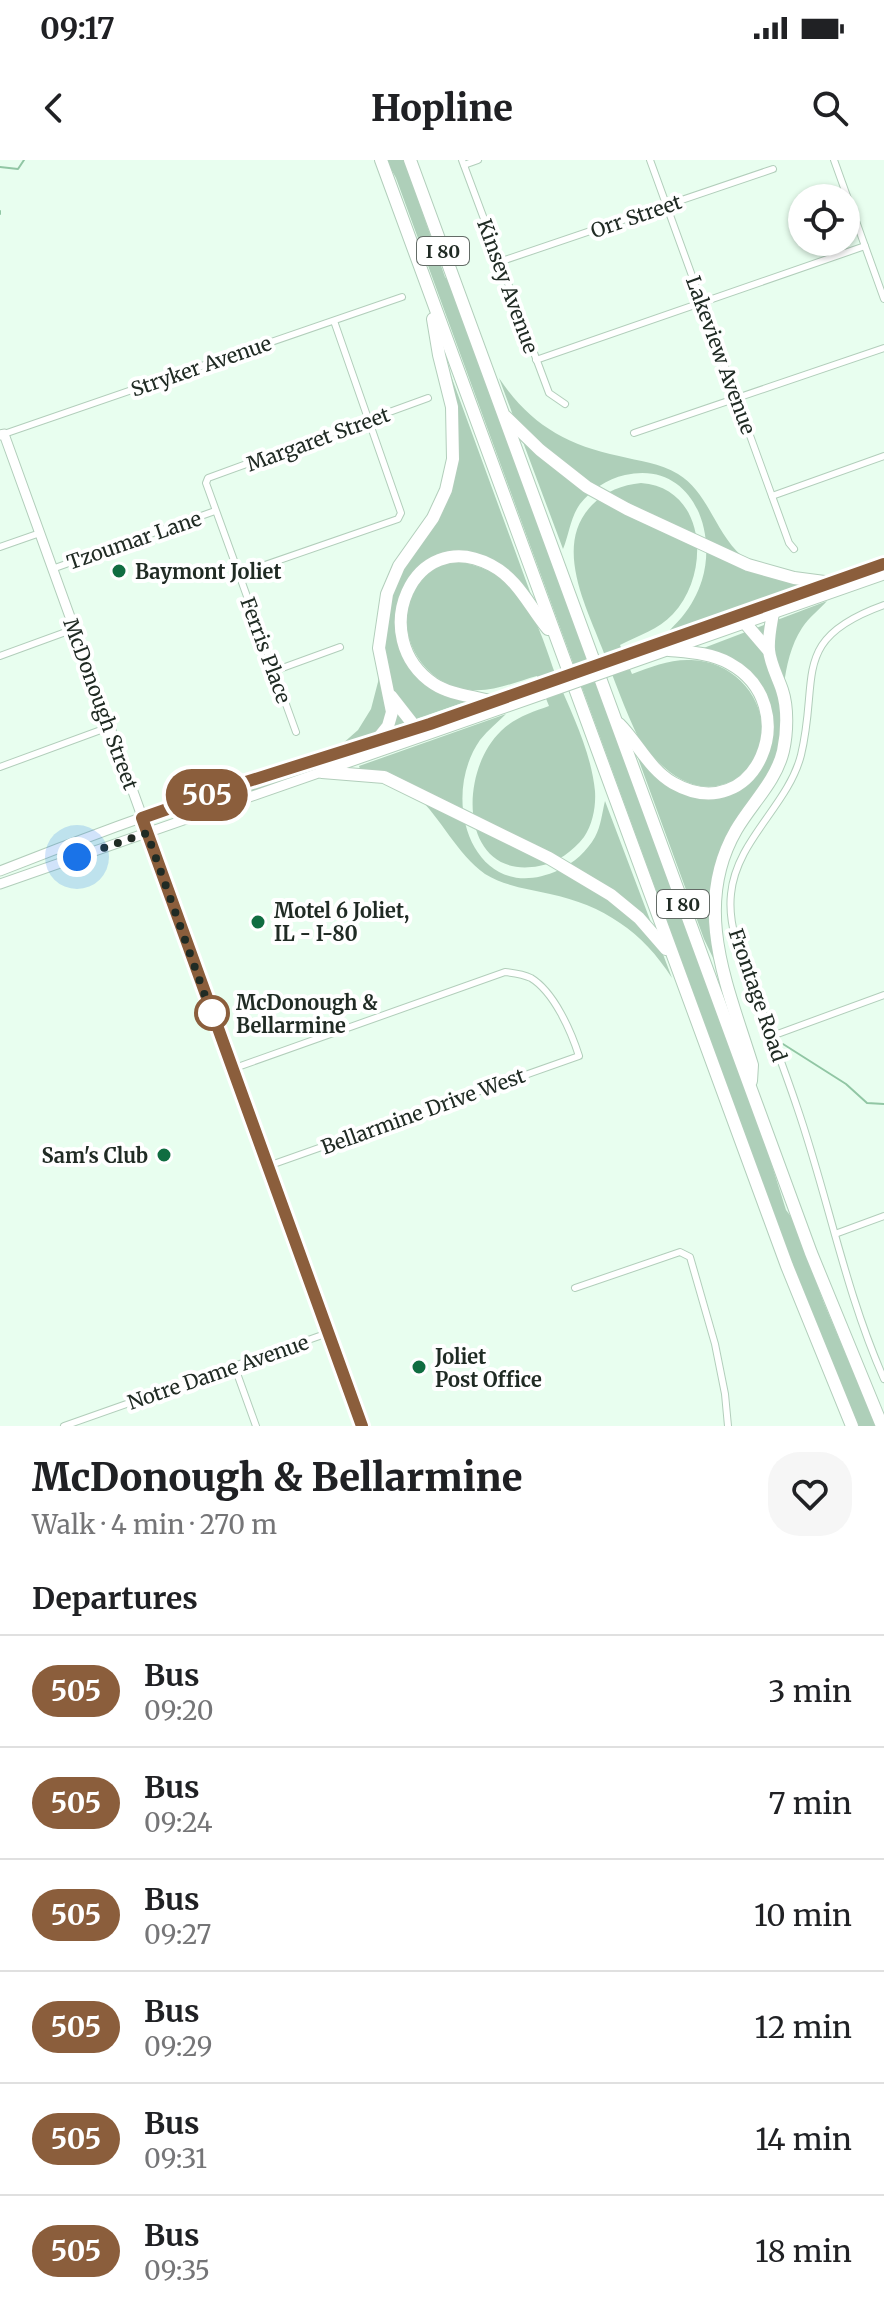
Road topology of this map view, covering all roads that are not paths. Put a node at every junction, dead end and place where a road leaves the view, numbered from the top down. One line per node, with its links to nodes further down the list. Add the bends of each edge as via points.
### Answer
1 (381, 160): 11 (highway, I 80)
2 (410, 160): 21 (highway, I 80)
3 (478, 160): 6 (street)
4 (650, 160): 8 (street, Lakeview Avenue)
5 (834, 160): 9 (street)
6 (463, 162): 10 (street, Kinsey Avenue)
7 (773, 169): 8 (street, Orr Street)
8 (667, 206): 10 (street, Orr Street); 14 (street, Lakeview Avenue)
9 (865, 246): 13 (street); 14 (street)
10 (499, 262): 17 (street, Kinsey Avenue)
11 (428, 289): 41 (highway, I 80); 48 (highway, via 452,407 453,459 433,518 399,566 387,594 379,648)
12 (402, 297): 15 (street, Stryker Avenue)
13 (884, 299)
14 (702, 303): 17 (street); 19 (street, Lakeview Avenue)
15 (334, 321): 22 (street); 24 (street, Stryker Avenue)
16 (884, 348): 19 (street)
17 (536, 360): 20 (street, Kinsey Avenue, via 549,393)
18 (428, 398): 22 (street, Margaret Street)
19 (735, 399): 23 (street); 27 (street, Lakeview Avenue)
20 (565, 404)
21 (504, 415): 36 (highway, via 587,487 627,509 748,565); 50 (highway, I 80)
22 (369, 421): 26 (street, Margaret Street); 34 (street, via 401,513 398,519)
23 (634, 433)
24 (2, 435): 29 (main road, McDonough Street)
25 (884, 456): 27 (street)
26 (208, 478): 28 (street, Ferris Place)
27 (772, 496): 31 (street, Lakeview Avenue)
28 (215, 511): 33 (street, Tzoumar Lane); 34 (street, Ferris Place)
29 (40, 533): 30 (street); 33 (main road, McDonough Street)
30 (0, 547)
31 (794, 549)
32 (884, 564): 36 (main road)
33 (52, 569): 40 (main road, McDonough Street)
34 (239, 574): 46 (street, Ferris Place)
35 (884, 575): 38 (main road)
36 (832, 583): 39 (main road)
37 (884, 605): 63 (street, Frontage Road, via 845,622 821,646 795,774 747,848 733,880 735,933)
38 (773, 613): 39 (main road); 44 (highway)
39 (742, 619): 43 (main road); 44 (highway); 47 (main road, bridge)
40 (74, 629): 45 (street); 51 (main road, McDonough Street)
41 (556, 639): 49 (highway, via 524,594 491,565 455,557 421,572 401,607 409,656 437,686); 61 (highway, I 80)
42 (340, 647): 46 (street)
43 (669, 650): 47 (main road, bridge); 50 (highway, via 716,657 751,679 764,703 768,729 753,773 720,791 681,786 654,768)
44 (769, 651): 65 (highway, via 784,695 783,750 729,844 714,905 719,958 752,1065)
45 (0, 656)
46 (274, 671): 53 (street, Ferris Place)
47 (544, 689): 49 (main road); 56 (main road)
48 (389, 693): 52 (highway); 54 (highway, via 391,718)
49 (493, 702): 52 (main road)
50 (615, 720): 65 (highway, I 80)
51 (109, 727): 55 (street); 57 (main road, McDonough Street)
52 (416, 728): 54 (main road)
53 (296, 732)
54 (376, 741): 57 (main road)
55 (0, 767)
56 (322, 772): 58 (main road); 61 (highway, via 384,777 549,858 639,918)
57 (142, 818): 58 (main road, McDonough Street); 59 (main road)
58 (147, 833): 60 (main road); 64 (main road, McDonough Street)
59 (0, 871)
60 (0, 884)
61 (676, 966): 77 (highway, I 80)
62 (884, 995): 63 (street)
63 (772, 1036): 68 (street, Frontage Road)
64 (232, 1069): 66 (main road, McDonough Street); 66 (street, Bellarmine Drive West, via 505,972 530,978 543,988 579,1056)
65 (750, 1089): 78 (highway, I 80)
66 (268, 1166): 70 (main road, McDonough Street)
67 (884, 1216): 68 (street)
68 (835, 1234): 72 (street, Frontage Road)
69 (575, 1288): 76 (street, via 680,1252 690,1257 715,1344)
70 (328, 1333): 71 (street, Notre Dame Avenue); 75 (main road, McDonough Street)
71 (234, 1365): 73 (street, Notre Dame Avenue); 74 (street)
72 (884, 1379)
73 (64, 1426)
74 (256, 1426)
75 (362, 1426)
76 (728, 1426)
77 (852, 1426)
78 (882, 1426)

